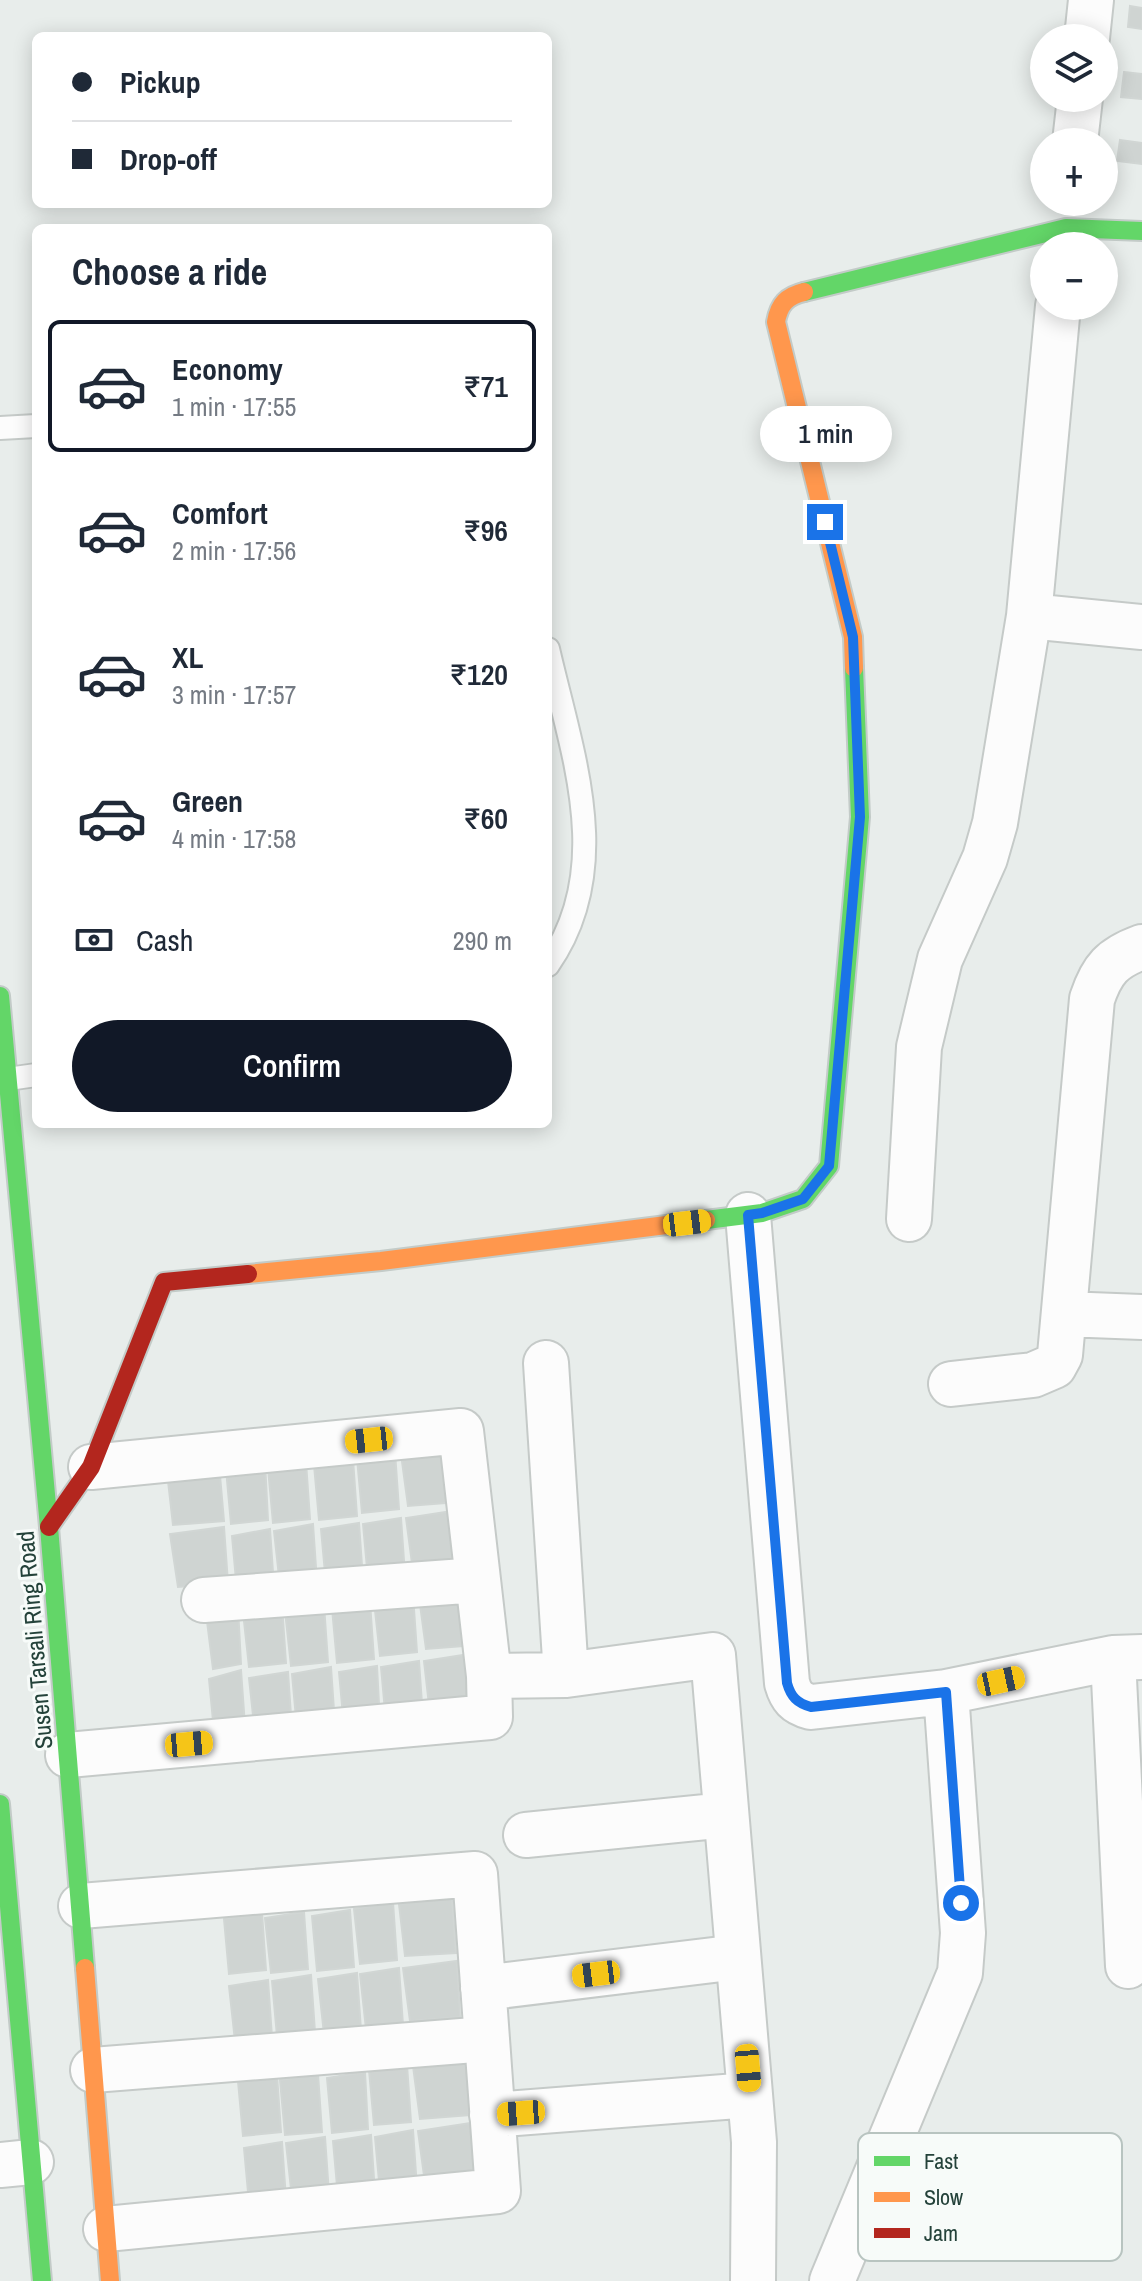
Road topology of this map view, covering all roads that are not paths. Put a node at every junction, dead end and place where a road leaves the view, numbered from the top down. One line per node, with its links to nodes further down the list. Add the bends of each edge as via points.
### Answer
1 (1091, 0): 2 (street)
2 (1088, 24)
3 (1066, 225): 4 (street); 16 (street, via 794,294 778,309 776,322 853,637 860,817 829,1166 803,1199)
4 (1142, 231)
5 (1057, 320): 8 (street)
6 (32, 426): 7 (lane)
7 (0, 428)
8 (1029, 616): 9 (street); 17 (street, via 995,823 940,959 919,1047)
9 (1142, 627)
10 (552, 666): 12 (lane, via 580,785 585,861 576,914)
11 (1142, 947): 18 (street, via 1111,963 1092,999)
12 (552, 958)
13 (0, 996): 15 (street, Susen Tarsali Ring Road)
14 (32, 1076): 15 (lane)
15 (8, 1079): 23 (street, Susen Tarsali Ring Road)
16 (748, 1215): 22 (street, via 164,1282); 29 (street, via 791,1695 811,1707)
17 (909, 1219)
18 (1064, 1314): 19 (street); 21 (street, via 1054,1366 1044,1372)
19 (1142, 1317)
20 (546, 1363): 27 (street)
21 (951, 1384)
22 (91, 1467): 23 (street); 24 (street, via 461,1431)
23 (49, 1527): 30 (street, Susen Tarsali Ring Road)
24 (478, 1580): 25 (street); 28 (street)
25 (204, 1600)
26 (1127, 1657): 29 (street); 36 (street)
27 (566, 1675): 28 (street); 31 (street, via 713,1655)
28 (489, 1676): 30 (street, via 490,1717)
29 (946, 1692): 42 (street, via 963,1933 960,1973)
30 (68, 1755): 34 (street, Susen Tarsali Ring Road)
31 (726, 1815): 33 (street); 35 (street)
32 (1, 1826): 43 (street)
33 (526, 1835)
34 (81, 1906): 37 (street, via 475,1874); 39 (street, Susen Tarsali Ring Road)
35 (738, 1957): 37 (street); 40 (street)
36 (1128, 1966)
37 (483, 1988): 38 (street)
38 (487, 2039): 39 (street); 41 (street)
39 (93, 2070): 45 (street, Susen Tarsali Ring Road)
40 (750, 2095): 41 (street); 48 (street)
41 (492, 2115): 45 (street, via 498,2191)
42 (894, 2133)
43 (16, 2163): 46 (street)
44 (858, 2218): 49 (street)
45 (106, 2229): 47 (street, Susen Tarsali Ring Road)
46 (42, 2281)
47 (110, 2281)
48 (753, 2281)
49 (832, 2281)

